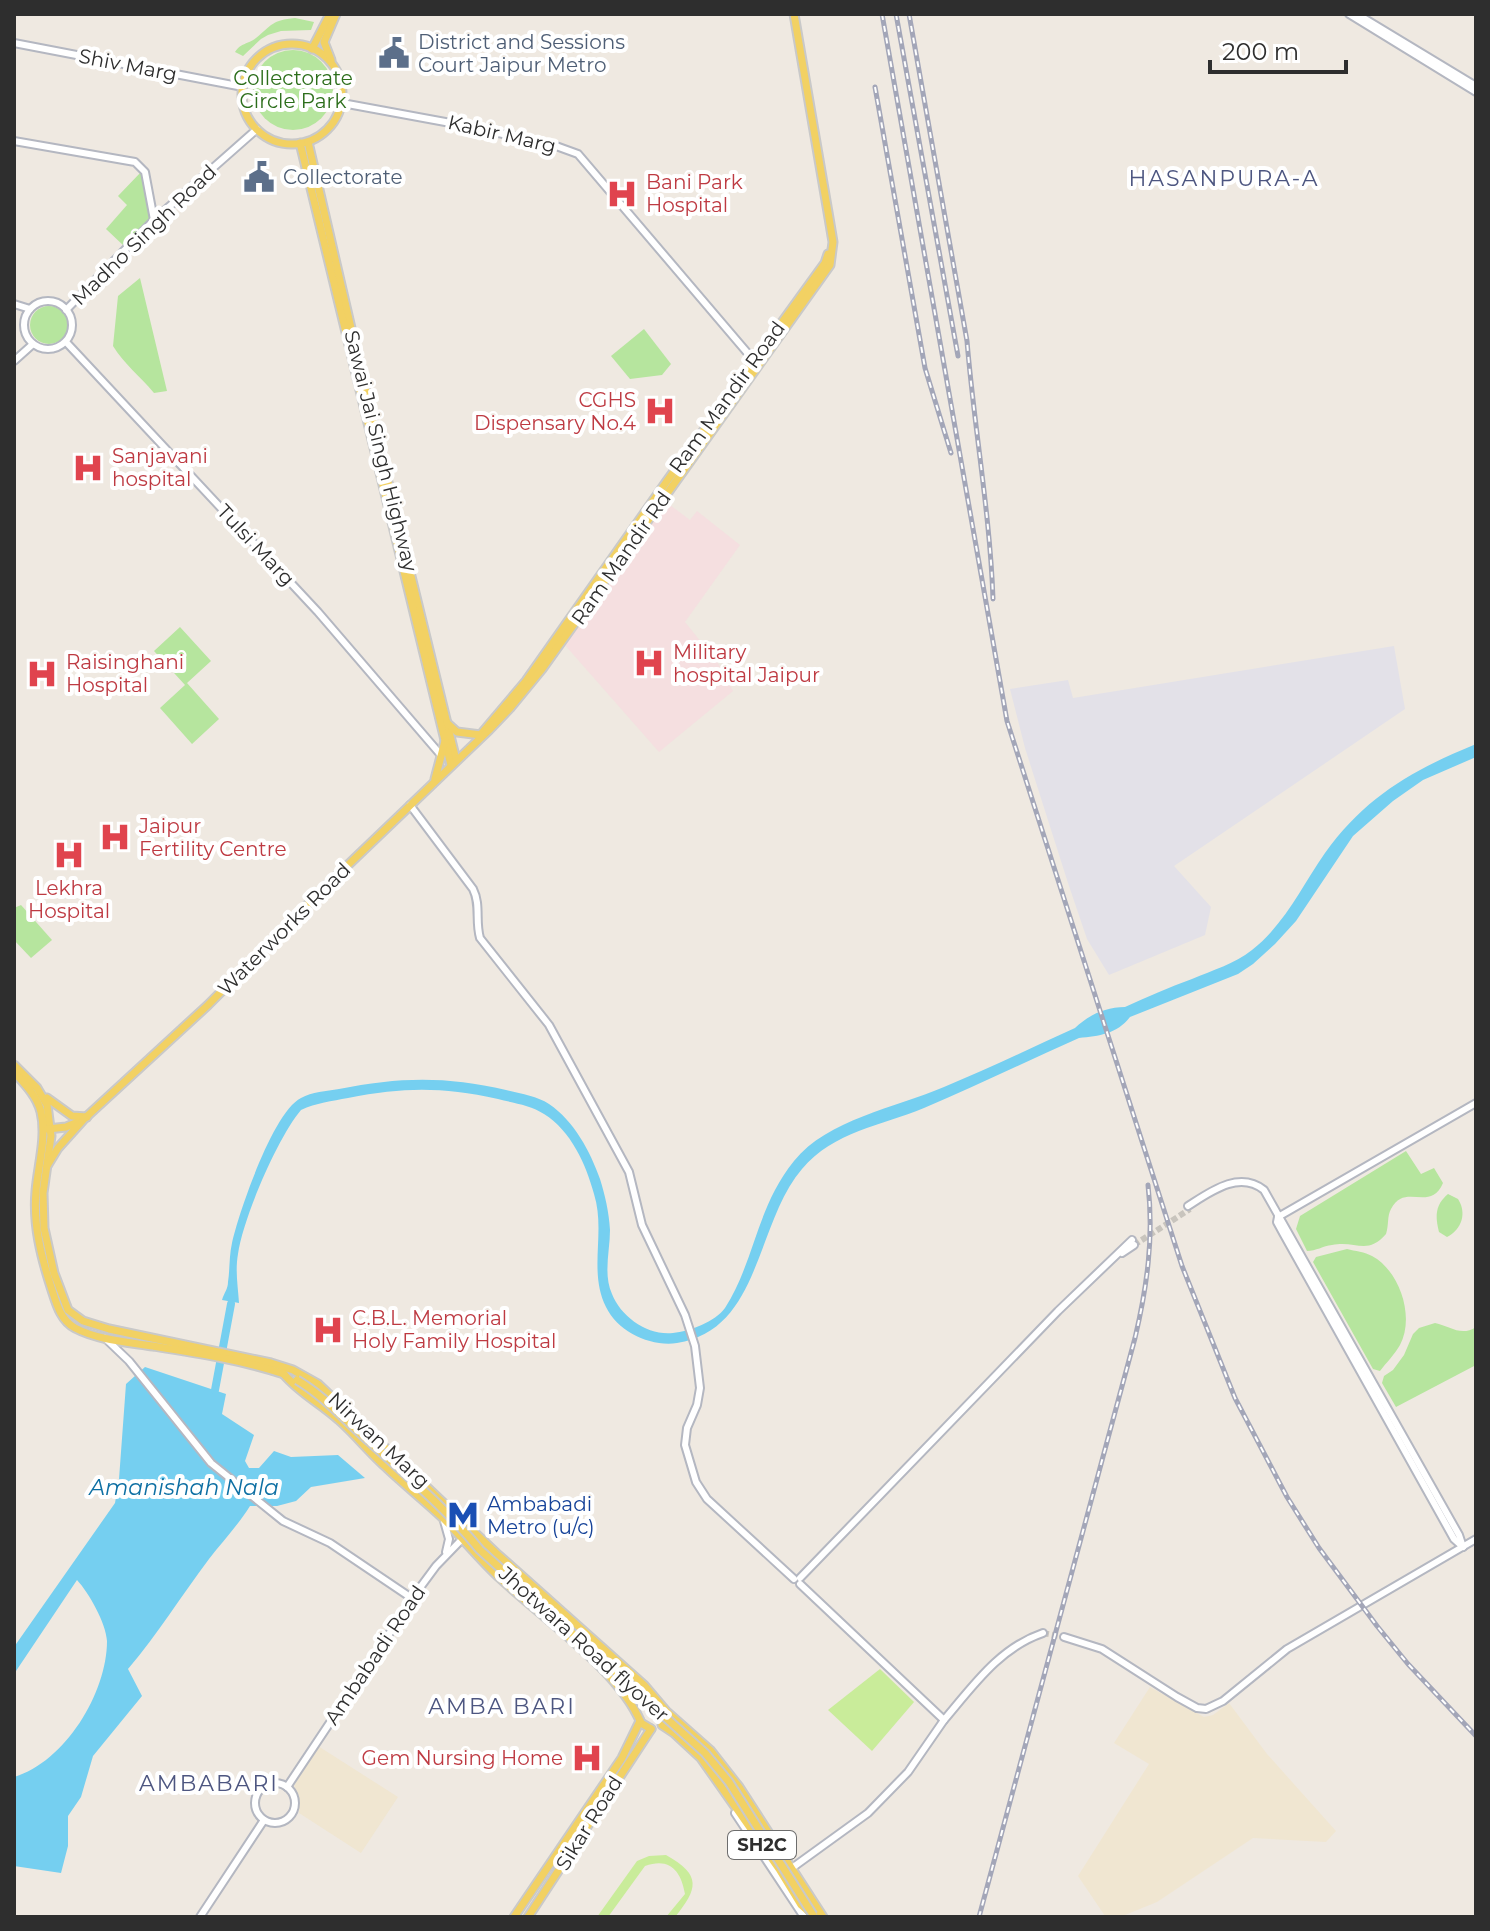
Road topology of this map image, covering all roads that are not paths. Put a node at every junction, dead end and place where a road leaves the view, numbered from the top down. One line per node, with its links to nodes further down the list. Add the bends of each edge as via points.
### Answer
1 (330, 14): 7 (main road)
2 (336, 14): 8 (main road, via 324,42)
3 (792, 14): 20 (main road, Ram Mandir Road, via 829,251); 20 (main road, Ram Mandir Rd, via 833,242 830,265)
4 (1349, 14): 11 (street)
5 (1357, 14): 9 (street)
6 (14, 43): 10 (street, Shiv Marg)
7 (312, 49): 8 (main road); 10 (main road, via 273,48 253,63)
8 (335, 68): 12 (main road)
9 (1476, 86)
10 (243, 87): 13 (main road, via 244,107)
11 (1476, 92)
12 (342, 103): 15 (main road, via 332,124); 24 (street, Kabir Marg, via 578,154)
13 (257, 129): 15 (main road, via 275,141); 16 (street, Madho Singh Road)
14 (14, 141): 16 (street, via 135,162 145,172)
15 (304, 143): 25 (main road, Sawai Jai Singh Highway)
16 (154, 220): 19 (street, Madho Singh Road)
17 (14, 304): 18 (street)
18 (30, 309): 19 (street, via 50,302); 22 (street, via 24,323)
19 (66, 310): 21 (street, via 72,325)
20 (783, 325): 24 (main road, Ram Mandir Rd)
21 (66, 342): 22 (street, via 46,349); 29 (street, Tulsi Marg, via 318,612)
22 (33, 344): 23 (street)
23 (14, 361)
24 (756, 363): 27 (main road, Ram Mandir Rd, via 510,708)
25 (382, 472): 26 (main road, Sawai Jai Singh Highway); 28 (main road)
26 (447, 723): 27 (main road, via 457,732); 30 (main road, Sawai Jai Singh Highway)
27 (481, 735): 30 (main road, Waterworks Road)
28 (445, 739): 29 (main road); 30 (main road)
29 (440, 754): 31 (main road)
30 (454, 762): 31 (main road, Waterworks Road)
31 (435, 781): 32 (main road, Waterworks Road)
32 (410, 805): 37 (main road, Waterworks Road); 55 (street, via 473,889 480,938 549,1025 629,1172 642,1225 695,1346 700,1388 685,1445 696,1482 707,1499)
33 (14, 1065): 35 (main road)
34 (14, 1072): 39 (main road, via 34,1096)
35 (39, 1091): 37 (main road, via 65,1113); 39 (main road, via 47,1105)
36 (1476, 1103): 42 (street)
37 (85, 1118): 38 (main road, Waterworks Road); 39 (main road)
38 (73, 1131): 39 (main road); 40 (main road, Waterworks Road)
39 (47, 1132): 40 (main road); 44 (main road, via 35,1194 42,1258 68,1323)
40 (47, 1166): 45 (main road, via 44,1228 68,1310 109,1329)
41 (1189, 1207): 42 (street, via 1224,1189 1248,1186 1264,1190)
42 (1278, 1217): 53 (street)
43 (1133, 1242): 55 (street, via 1109,1260)
44 (104, 1337): 45 (main road); 56 (street, via 211,1463 283,1521 330,1543)
45 (205, 1352): 46 (main road, Nirwan Marg)
46 (232, 1357): 47 (main road); 48 (main road, Nirwan Marg, via 293,1370 318,1384)
47 (283, 1373): 49 (main road); 69 (main road, Jhotwara Road flyover, bridge, via 320,1396 455,1519 480,1550 705,1753)
48 (449, 1506): 49 (main road); 50 (main road, Nirwan Marg)
49 (442, 1517): 51 (main road); 54 (street, via 449,1539)
50 (472, 1529): 51 (street, Ambabadi Road); 59 (main road, Nirwan Marg)
51 (463, 1538): 54 (street, Ambabadi Road); 61 (main road, via 596,1664)
52 (1476, 1539): 53 (street)
53 (1463, 1547): 58 (street, via 1287,1649 1206,1709 1177,1697 1102,1649)
54 (446, 1556): 56 (street, Ambabadi Road)
55 (798, 1581): 62 (street)
56 (413, 1599): 66 (street, Ambabadi Road)
57 (1043, 1633): 62 (street, via 1002,1654)
58 (1064, 1637)
59 (655, 1700): 60 (main road, Nirwan Marg); 61 (main road, via 643,1702)
60 (666, 1711): 63 (main road); 68 (main road, Nirwan Marg, via 726,1769)
61 (639, 1717): 64 (main road); 71 (main road, via 622,1758)
62 (944, 1720): 68 (street, via 908,1772 868,1813)
63 (662, 1725): 64 (main road); 65 (main road, SH2C, via 701,1758)
64 (651, 1729): 72 (main road, Sikar Road)
65 (721, 1786): 69 (main road, Jhotwara Road flyover / SH2C, bridge, via 801,1905); 73 (street)
66 (287, 1787): 67 (street, via 295,1801 292,1815 282,1823); 67 (street, via 268,1784 259,1791 256,1809)
67 (264, 1820): 70 (street)
68 (792, 1868): 74 (main road, Nirwan Marg)
69 (814, 1916)
70 (200, 1917)
71 (514, 1917)
72 (528, 1917)
73 (804, 1917)
74 (823, 1917)

